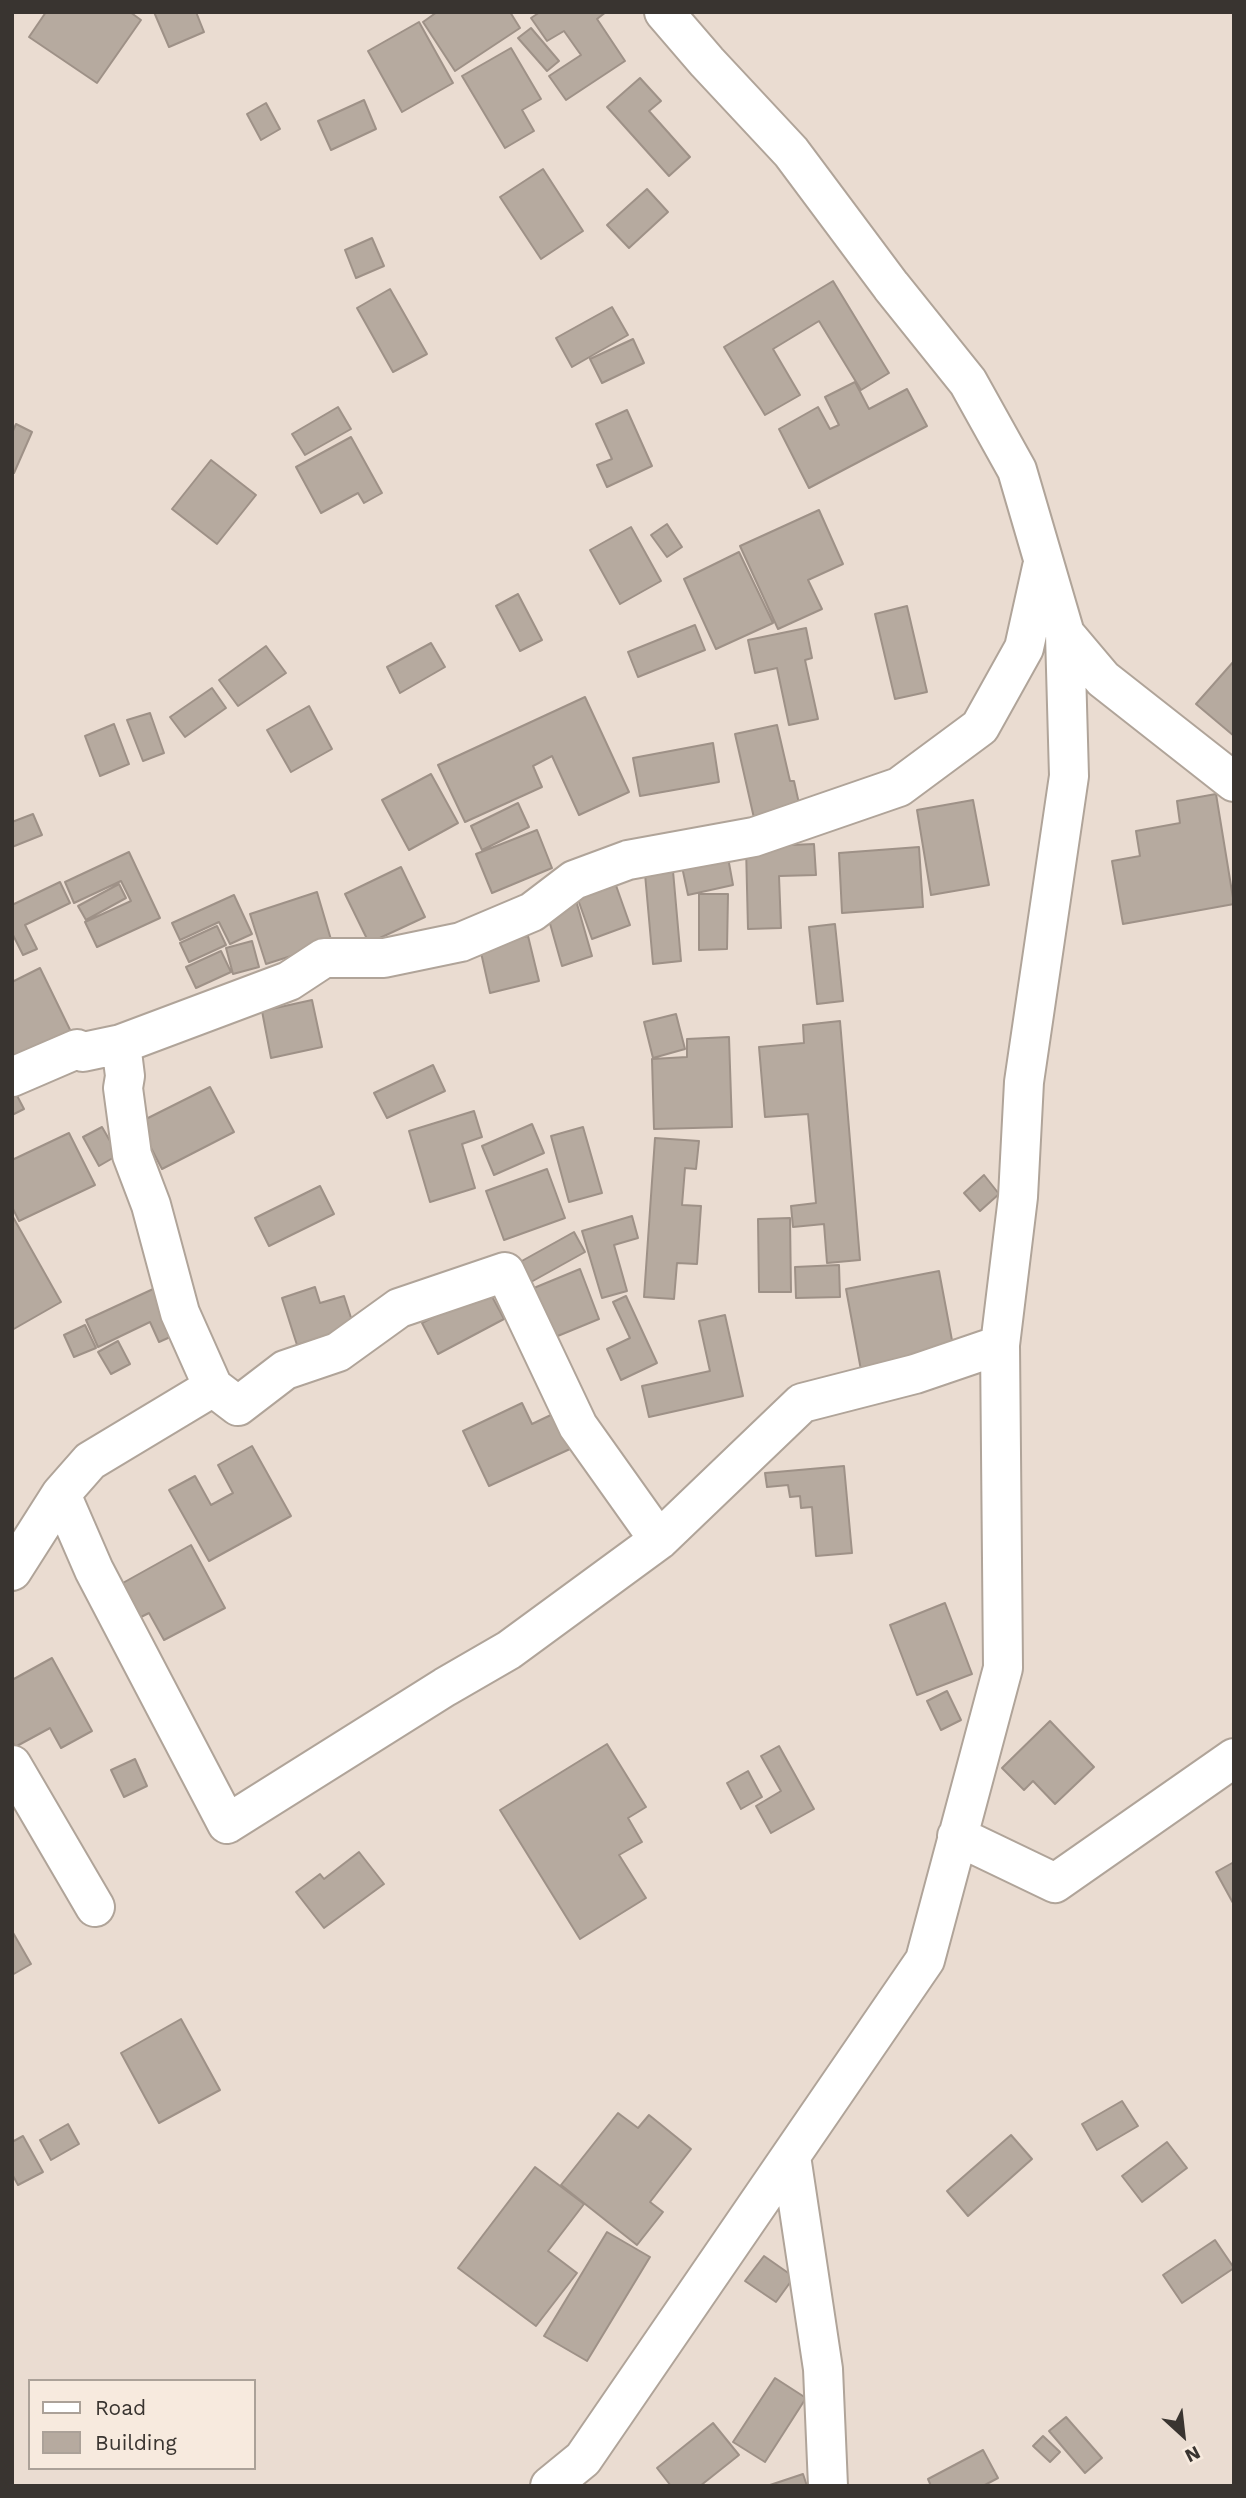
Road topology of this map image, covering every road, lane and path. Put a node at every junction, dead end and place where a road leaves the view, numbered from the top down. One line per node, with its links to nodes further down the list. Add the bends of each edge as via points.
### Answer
1 (664, 12): 2 (street, via 791,152 968,382 1017,470)
2 (1043, 561): 3 (street); 5 (street, via 1024,648 980,727 899,787 754,837 628,860 574,880 532,912 461,942 384,958 324,958 289,981)
3 (1065, 634): 4 (street, via 1103,680); 7 (street, via 1069,776 1024,1082 1018,1197)
4 (1234, 782)
5 (121, 1044): 6 (street, via 83,1052 77,1049); 8 (street, via 132,1155 180,1313)
6 (12, 1077)
7 (1000, 1345): 10 (street, via 915,1374 802,1403); 14 (street, via 1003,1668)
8 (213, 1387): 9 (street, via 90,1461); 10 (street, via 238,1406 285,1370 338,1352 399,1308 505,1272 578,1426)
9 (61, 1493): 10 (street, via 94,1570 227,1824 509,1650); 11 (street)
10 (659, 1540)
11 (12, 1572)
12 (1234, 1758): 14 (street, via 1055,1883)
13 (12, 1765): 15 (street)
14 (957, 1836): 16 (street, via 925,1960)
15 (95, 1907)
16 (790, 2156): 17 (street); 19 (street, via 822,2370)
17 (579, 2472): 18 (street)
18 (550, 2486)
19 (828, 2486)

